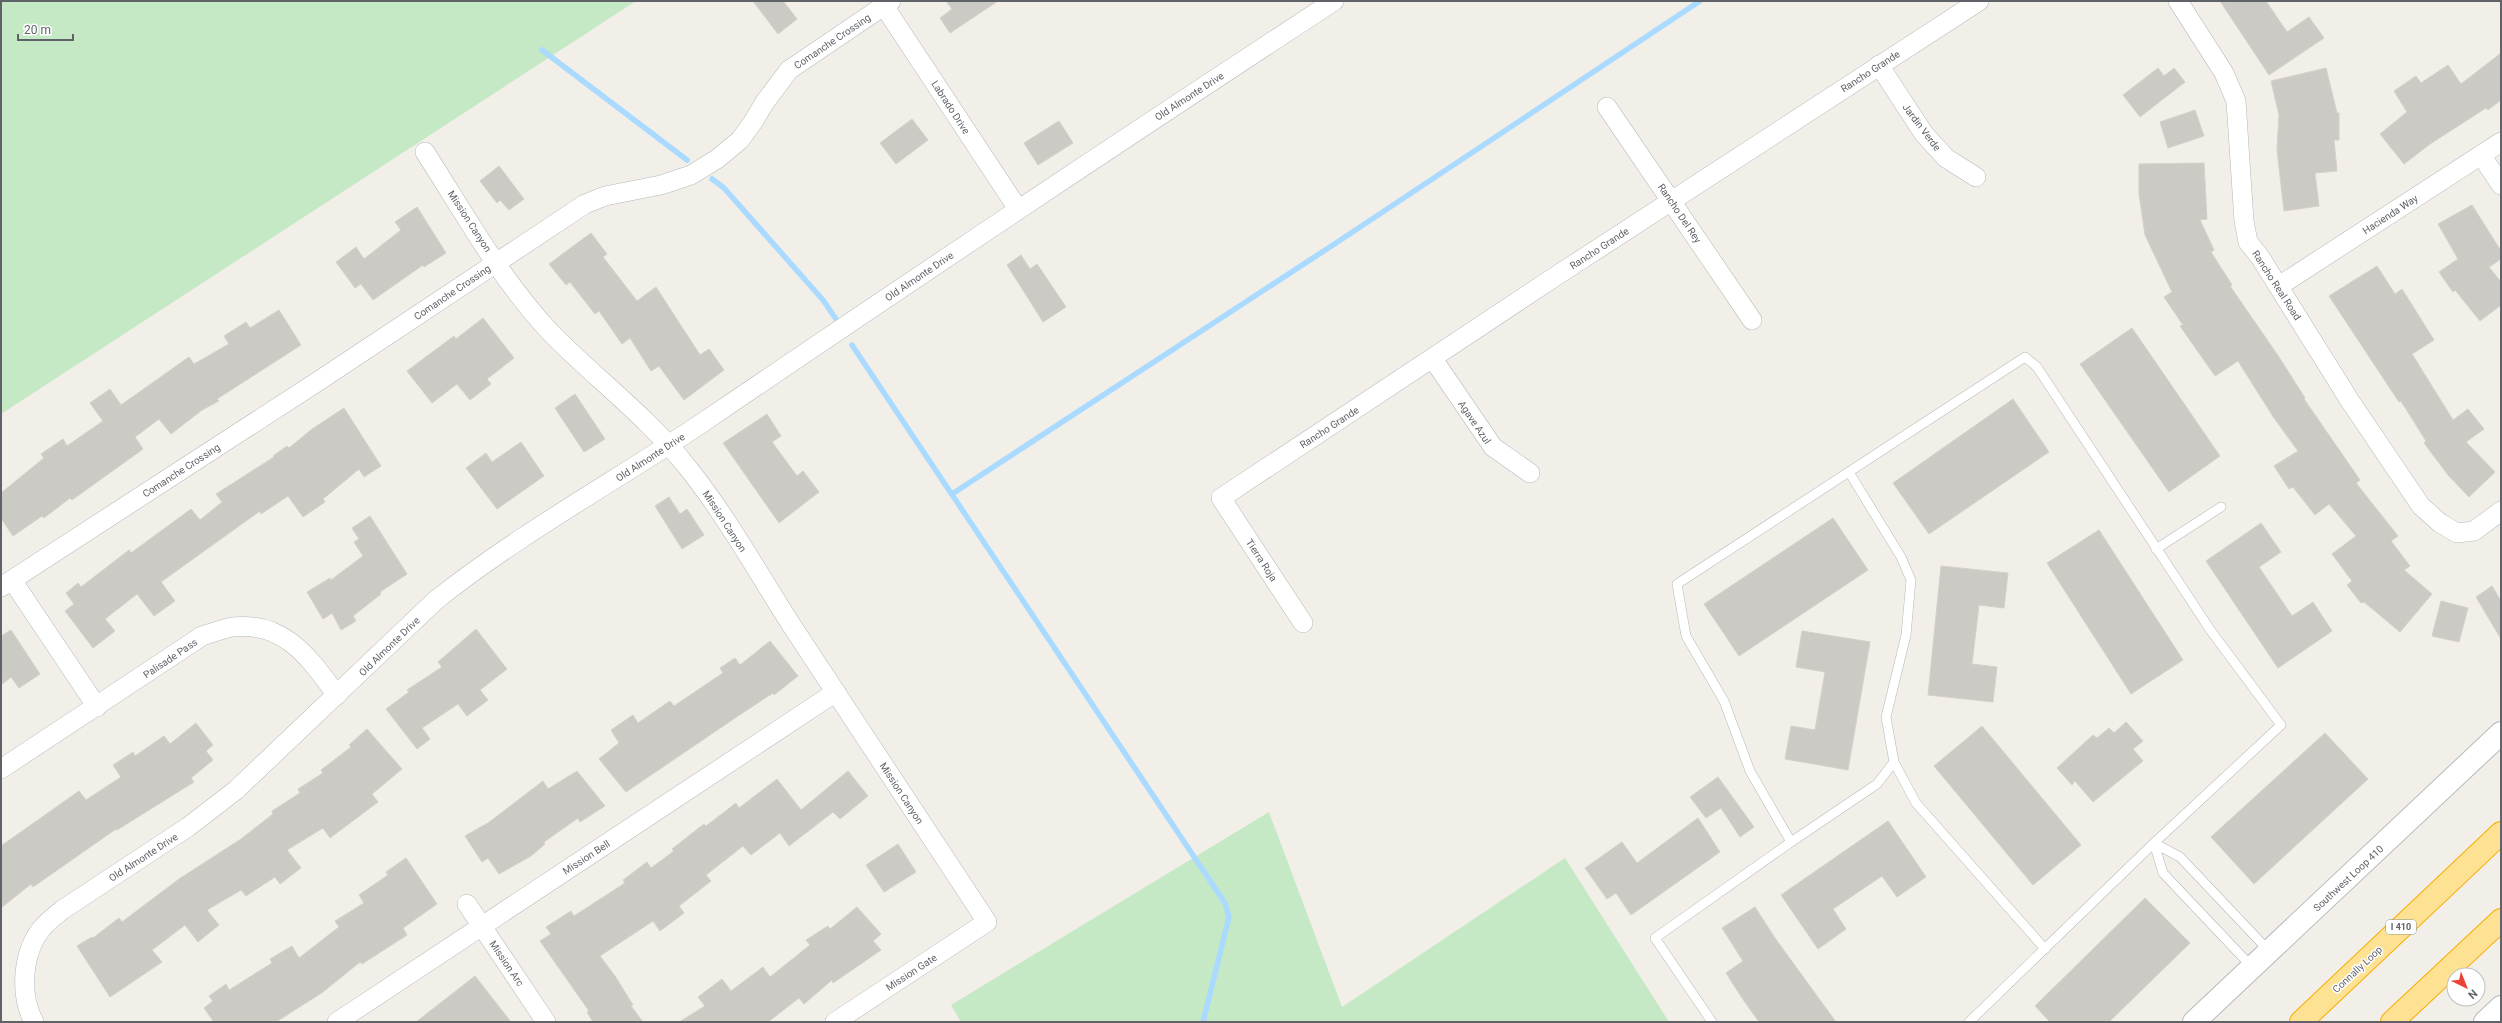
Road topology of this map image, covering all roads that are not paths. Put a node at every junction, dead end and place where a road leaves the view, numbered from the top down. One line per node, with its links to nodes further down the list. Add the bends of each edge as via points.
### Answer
1 (1334, 1): 13 (street, Old Almonte Drive)
2 (1980, 1): 5 (street, Rancho Grande)
3 (2178, 1): 15 (street, Rancho Real Road, via 2224,73 2236,101 2241,190 2248,242)
4 (888, 3): 13 (street, Labrado Drive); 14 (street, Comanche Crossing, via 789,70 764,102 740,140 717,159 691,175 661,185 604,196 585,204)
5 (1879, 65): 10 (street, Jardin Verde, via 1924,134 1946,158); 12 (street, Rancho Grande)
6 (1607, 107): 12 (street, Rancho Del Rey)
7 (2501, 142): 9 (street, Hacienda Way)
8 (425, 152): 14 (street, Mission Canyon)
9 (2481, 155): 11 (street); 15 (street, Hacienda Way)
10 (1976, 177)
11 (2501, 185)
12 (1672, 201): 16 (street, Rancho Del Rey); 17 (street, Rancho Grande)
13 (1018, 209): 18 (street, Old Almonte Drive)
14 (496, 262): 18 (street, Mission Canyon, via 550,332); 25 (street, Comanche Crossing, via 320,380)
15 (2279, 286): 23 (street, Rancho Real Road, via 2350,401 2421,506 2440,523 2457,533 2474,531)
16 (1752, 320)
17 (1432, 359): 20 (street, Agave Azul, via 1493,447); 21 (street, Rancho Grande)
18 (670, 444): 27 (street, Mission Canyon, via 717,507); 28 (street, Old Almonte Drive, via 469,574 436,600)
19 (1849, 472): 24 (lane, via 2024,357 2037,367); 31 (lane, via 1902,557 1912,580 1906,635 1886,717); 34 (lane, via 1677,584 1686,636 1724,701 1750,771)
20 (1530, 473)
21 (1221, 498): 26 (street, Tierra Roja)
22 (2221, 507): 24 (lane)
23 (2501, 511)
24 (2156, 549): 35 (lane, via 2211,631 2281,725)
25 (7, 583): 29 (street)
26 (1303, 623)
27 (836, 692): 38 (street, Mission Canyon); 39 (street, Mission Bell)
28 (337, 695): 29 (street, Palisade Pass, via 306,655 279,633 232,627 202,636); 44 (street, Old Almonte Drive, via 236,790 188,827 62,910 44,926 32,945 25,974 25,998)
29 (97, 707): 32 (street, Palisade Pass)
30 (2501, 733): 41 (main road, Southwest Loop 410)
31 (1894, 762): 34 (lane, via 1877,784); 40 (lane, via 1916,803)
32 (1, 769)
33 (2501, 833): 51 (highway, Connally Loop / I 410)
34 (1791, 842): 48 (lane, via 1655,938)
35 (2154, 844): 40 (lane); 41 (lane, via 2180,857); 42 (lane, via 2163,873)
36 (467, 904): 39 (street, Mission Arc)
37 (2501, 920): 52 (highway)
38 (987, 922): 47 (street, Mission Gate)
39 (482, 926): 45 (street, Mission Bell); 46 (street, Mission Arc)
40 (2045, 949): 49 (lane)
41 (2270, 952): 42 (main road, Southwest Loop 410)
42 (2253, 968): 50 (main road, Southwest Loop 410)
43 (2501, 1006): 53 (main road)
44 (34, 1022)
45 (337, 1022)
46 (546, 1022)
47 (835, 1022)
48 (1712, 1022)
49 (1969, 1022)
50 (2194, 1022)
51 (2301, 1022)
52 (2392, 1022)
53 (2485, 1022)

